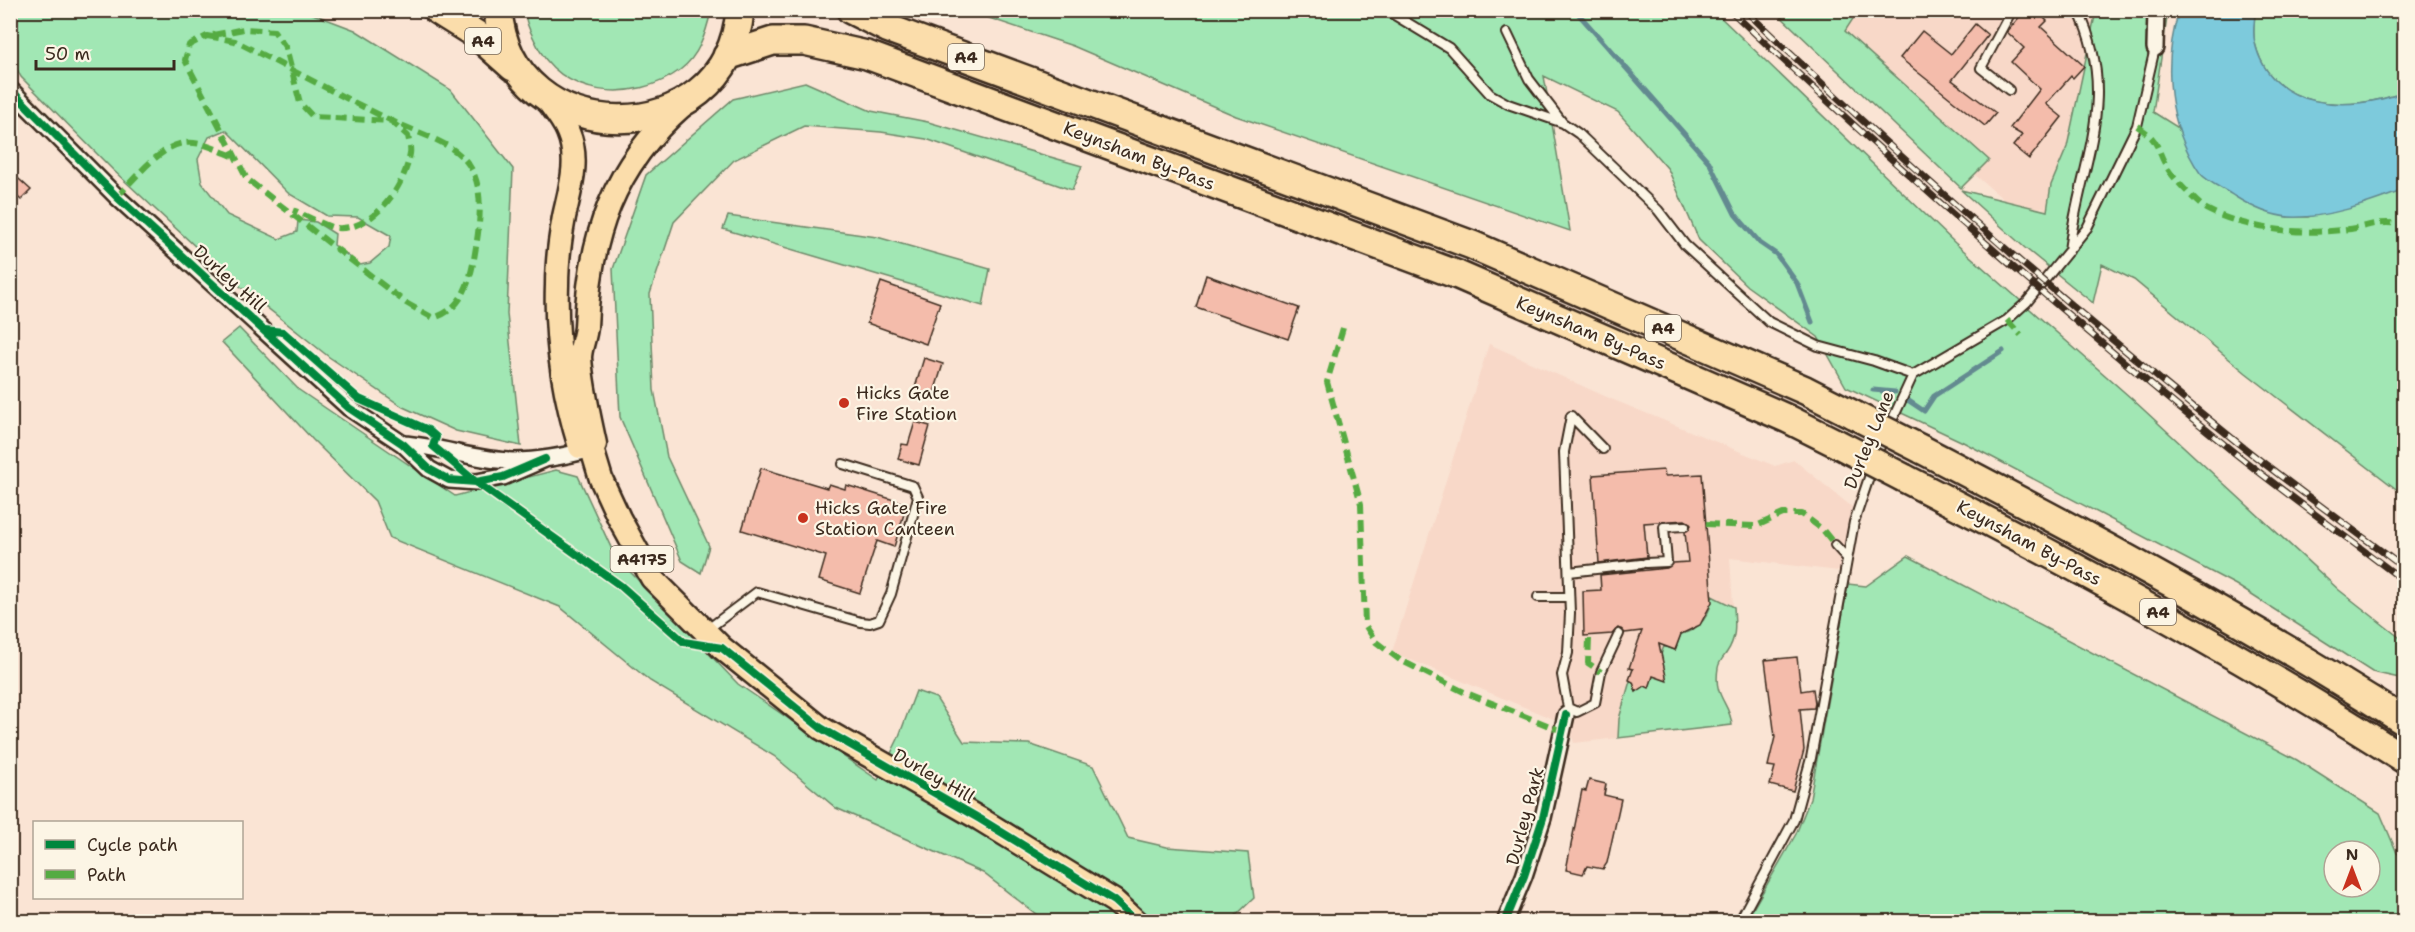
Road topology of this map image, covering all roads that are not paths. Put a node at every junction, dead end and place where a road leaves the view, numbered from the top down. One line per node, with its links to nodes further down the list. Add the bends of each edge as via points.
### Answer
1 (437, 10): 12 (highway, A4, via 477,35)
2 (498, 10): 12 (highway, via 503,38)
3 (740, 10): 11 (highway)
4 (851, 10): 33 (highway, Keynsham By-Pass / A4, bridge, via 887,28 1472,245 1805,390 2083,532 2322,669)
5 (2012, 10): 14 (lane, via 1981,68)
6 (2078, 10): 17 (lane, via 2092,48 2098,82 2092,140)
7 (2156, 10): 10 (street)
8 (1388, 11): 16 (lane, via 1449,48 1490,94)
9 (1507, 33): 16 (lane, via 1529,79)
10 (2155, 48): 17 (lane, Durley Lane, via 2137,126 2087,228)
11 (727, 56): 15 (highway); 34 (highway, Keynsham By-Pass / A4, bridge, via 773,42 837,46 1458,275 1788,418 2093,576 2306,696)
12 (534, 86): 15 (highway, via 583,115 625,121 665,112); 20 (main road, A4175, via 568,132 573,149 574,170 556,286 559,339 564,385 580,447)
13 (11, 89): 19 (street, Durley Hill, via 117,197 349,408)
14 (2009, 90)
15 (697, 92): 20 (main road, A4175, via 667,119 630,166 608,204 594,248 580,356 595,444)
16 (1563, 123): 18 (lane, via 1630,182 1685,244 1769,322 1818,346)
17 (2069, 253): 18 (lane, Durley Lane, via 2007,320)
18 (1913, 375): 26 (lane, Durley Lane, via 1878,451)
19 (403, 444): 22 (street, Durley Hill, via 433,446 483,458); 22 (street, Durley Hill, via 449,480 476,482 503,477)
20 (592, 449): 22 (street, Durley Hill); 30 (main road, A4175, via 619,518 652,578)
21 (1603, 449): 27 (lane, via 1571,416 1564,452)
22 (545, 459)
23 (843, 464): 30 (lane, via 913,486 918,497 891,594 879,620 861,622 757,592)
24 (1685, 526): 27 (lane, via 1664,527 1667,562)
25 (1835, 545): 26 (lane)
26 (1846, 557): 37 (lane, Durley Lane, via 1805,783 1794,820)
27 (1569, 572): 29 (lane)
28 (1538, 597): 29 (lane)
29 (1568, 597): 32 (lane, via 1570,613 1562,675)
30 (704, 631): 35 (main road, Durley Hill / A4175, via 821,728 1114,901)
31 (1619, 634): 32 (lane, via 1601,672 1595,703 1577,712)
32 (1567, 712): 36 (street, Durley Park, via 1543,818)
33 (2404, 721)
34 (2404, 759)
35 (1137, 921)
36 (1505, 921)
37 (1739, 921)

